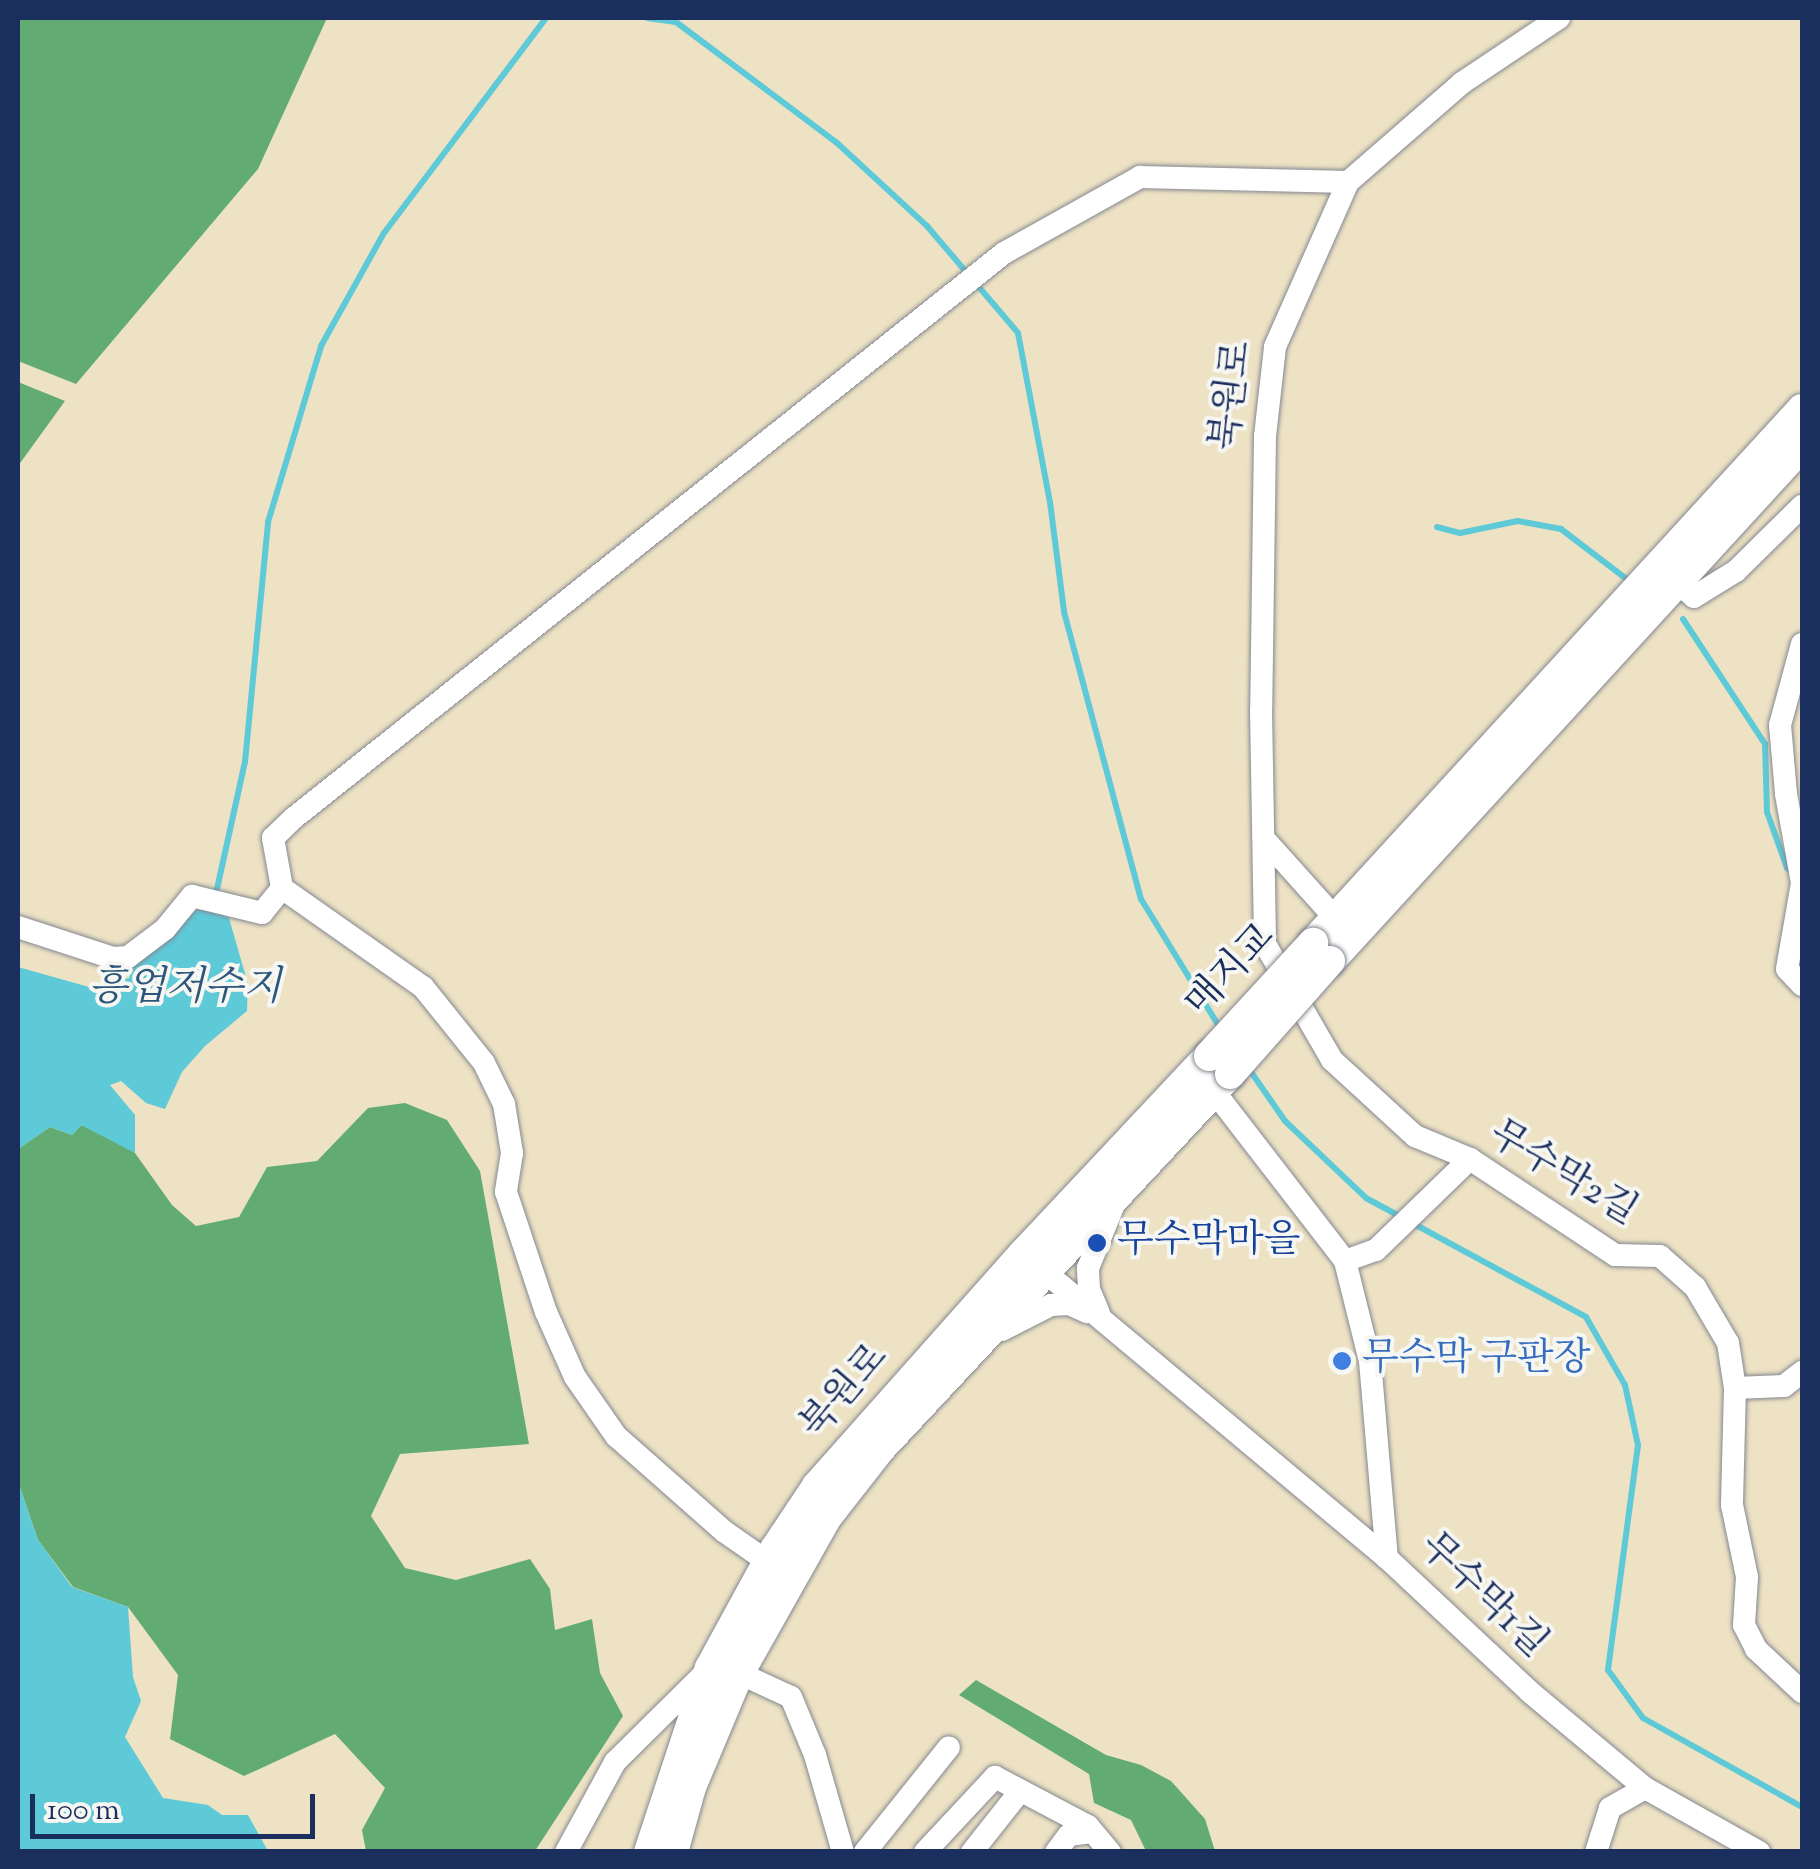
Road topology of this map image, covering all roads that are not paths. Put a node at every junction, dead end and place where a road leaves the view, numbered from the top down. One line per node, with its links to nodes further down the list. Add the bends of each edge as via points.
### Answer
1 (1558, 18): 2 (street, 북원로, via 1462,83)
2 (1348, 182): 8 (street, 북원로, via 1275,347 1265,436); 10 (street, via 1140,177 995,262 295,818 273,838)
3 (1802, 409): 12 (main road)
4 (1802, 446): 6 (main road)
5 (1802, 506): 6 (street, via 1736,571 1694,597)
6 (1678, 584): 12 (main road)
7 (1802, 644): 9 (street, via 1780,726)
8 (1266, 841): 12 (street); 15 (street, 무수막2길, via 1265,944 1332,1060 1415,1136)
9 (1800, 873): 13 (street, via 1786,969)
10 (282, 888): 11 (street, via 262,913 192,896 165,930 128,956 113,958); 24 (street, via 423,987 484,1062 504,1104 512,1154 506,1192 574,1377 616,1436)
11 (18, 926)
12 (1344, 928): 14 (main road, 매지교, bridge)
13 (1802, 985)
14 (1218, 1073): 16 (main road, 북원로); 17 (street, 무수막1길); 18 (main road, 북원로)
15 (1470, 1158): 17 (street, via 1376,1250); 22 (street, 무수막2길, via 1615,1255 1660,1256 1695,1287 1728,1343)
16 (1121, 1188): 18 (main road, 북원로); 19 (street, via 1088,1268 1089,1289)
17 (1345, 1261): 23 (street, 무수막1길, via 1370,1361)
18 (1033, 1263): 19 (street); 20 (main road, 북원로); 24 (main road, 북원로, via 818,1486)
19 (1104, 1320): 20 (street, via 1069,1304 1050,1305); 23 (street)
20 (978, 1344): 25 (main road, 북원로, via 827,1517)
21 (1802, 1372): 22 (street, via 1784,1386)
22 (1735, 1388): 26 (street, 무수막2길, via 1732,1505 1747,1577 1744,1625 1756,1649)
23 (1387, 1558): 28 (street, 무수막1길)
24 (768, 1562): 25 (main road, 북원로)
25 (724, 1671): 31 (street, via 615,1762); 32 (main road, 북원로); 33 (main road, 북원로); 34 (street, via 791,1697)
26 (1802, 1692)
27 (950, 1747): 35 (street)
28 (1645, 1788): 41 (street, via 1610,1808); 42 (street, 무수막1길)
29 (1020, 1797): 30 (street); 37 (street, via 1002,1784 990,1786); 38 (street); 39 (street)
30 (1094, 1839): 36 (street, via 995,1777); 40 (street, via 1069,1835)
31 (566, 1852)
32 (649, 1852)
33 (673, 1852)
34 (843, 1852)
35 (865, 1852)
36 (924, 1852)
37 (934, 1852)
38 (972, 1852)
39 (982, 1852)
40 (1056, 1852)
41 (1596, 1852)
42 (1759, 1852)

